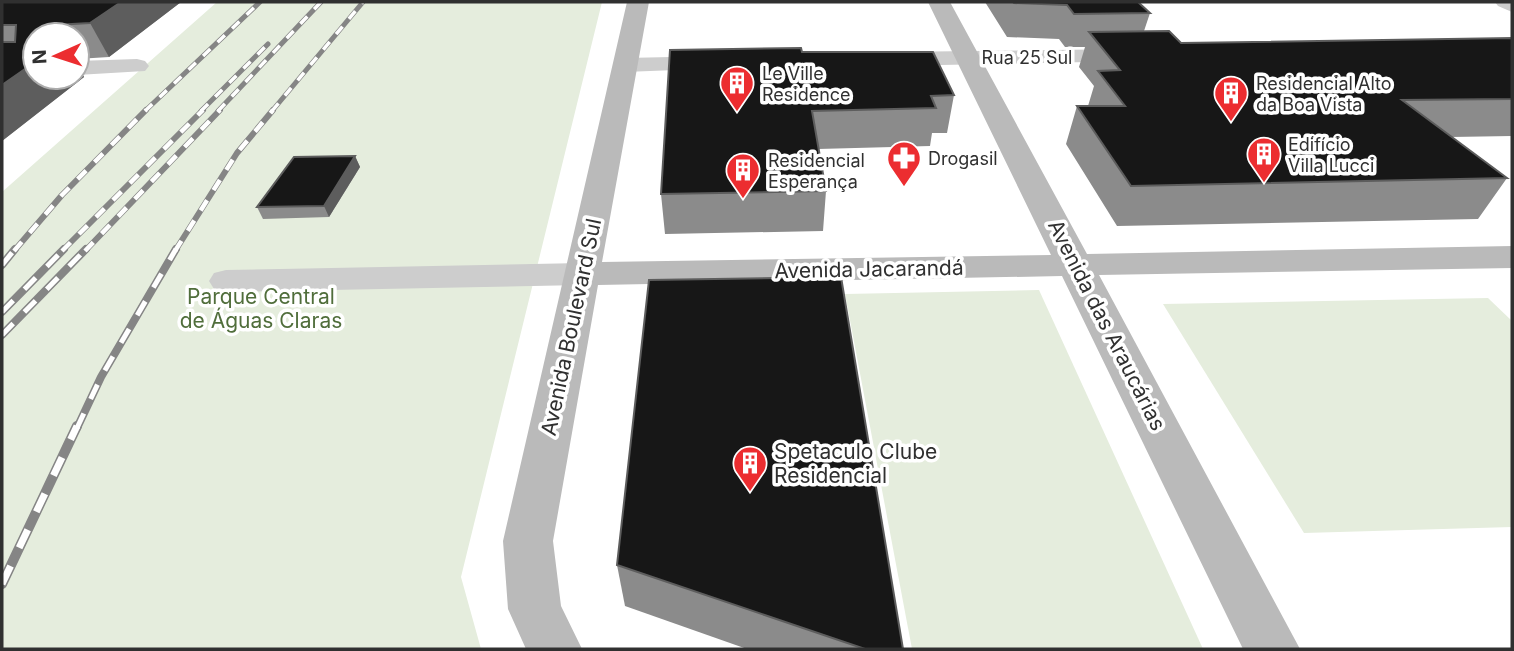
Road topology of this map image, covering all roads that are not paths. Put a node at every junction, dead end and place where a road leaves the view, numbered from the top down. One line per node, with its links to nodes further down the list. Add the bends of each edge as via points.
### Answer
1 (638, 2): 9 (street, Avenida Boulevard Sul)
2 (939, 2): 6 (street, Avenida das Araucárias)
3 (1504, 2): 4 (street)
4 (1512, 6)
5 (1150, 56): 6 (street, Rua 25 Sul)
6 (969, 58): 7 (street, Rua 25 Sul); 13 (street, Avenida das Araucárias)
7 (860, 60)
8 (736, 62): 9 (street)
9 (625, 65): 14 (street, Avenida Boulevard Sul)
10 (137, 66): 11 (street)
11 (91, 68)
12 (1509, 260): 13 (street, Avenida Jacarandá)
13 (1077, 266): 14 (street, Avenida Jacarandá); 17 (street, Avenida das Araucárias)
14 (582, 274): 15 (street, Avenida Jacarandá); 16 (street, Avenida Boulevard Sul, via 528,541 535,609)
15 (226, 281)
16 (554, 649)
17 (1272, 649)

